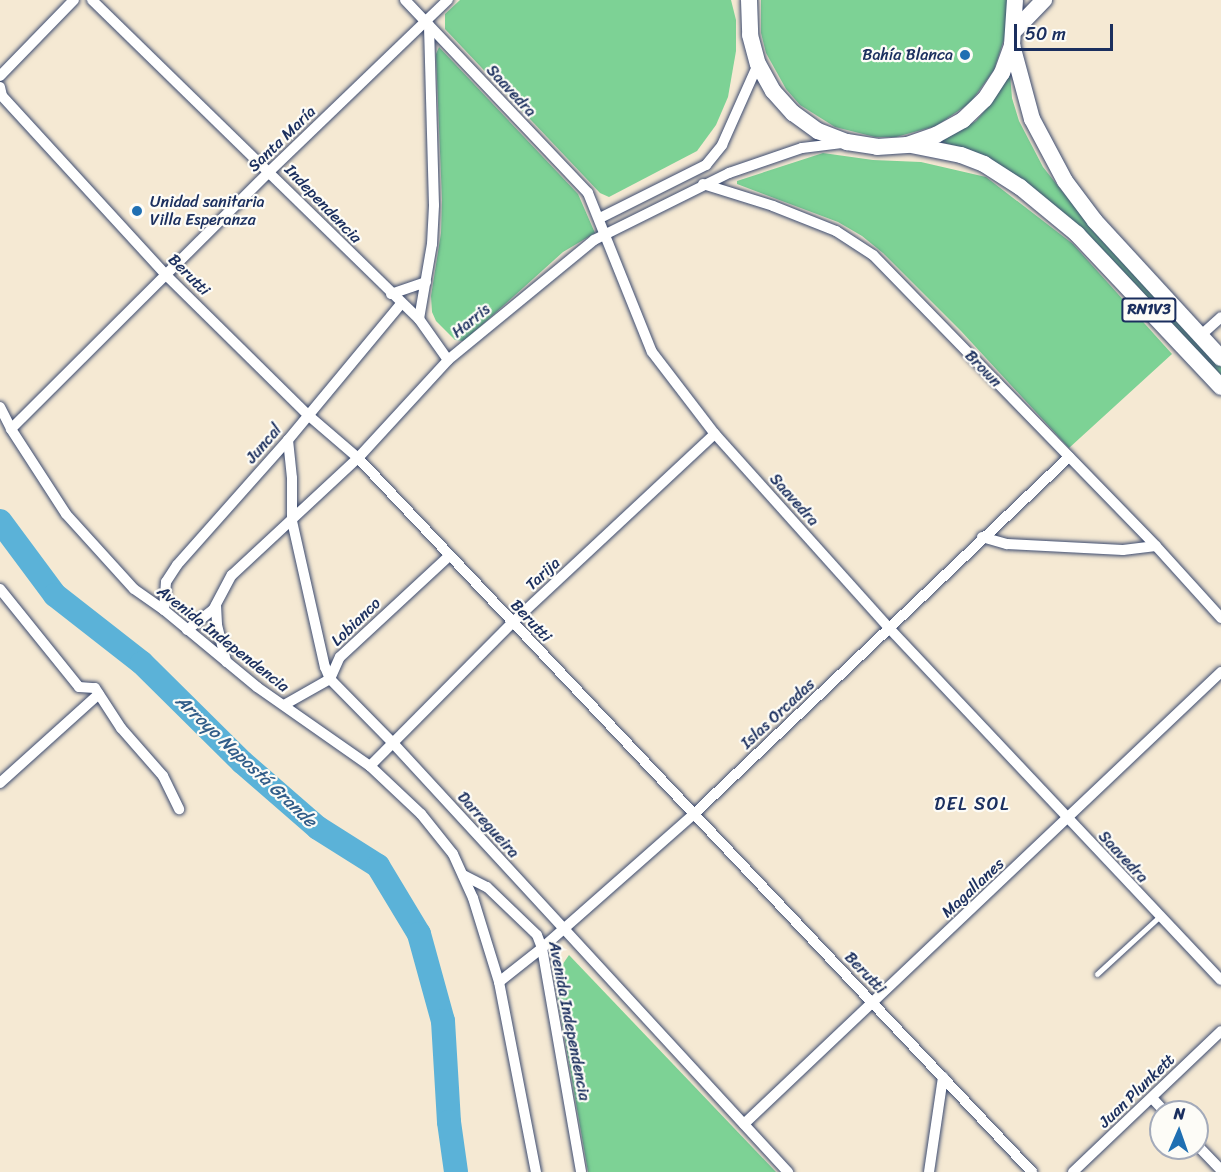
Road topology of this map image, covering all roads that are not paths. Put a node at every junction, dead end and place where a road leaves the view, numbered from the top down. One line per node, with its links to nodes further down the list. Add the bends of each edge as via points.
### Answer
1 (74, 0): 11 (street)
2 (92, 0): 15 (street, Independencia)
3 (405, 0): 8 (street, Saavedra)
4 (448, 0): 8 (street, Santa María)
5 (1015, 0): 9 (main road, RN1V3)
6 (1044, 0): 9 (main road)
7 (748, 1): 10 (main road, RN1V3, via 750,34)
8 (427, 23): 15 (street, Santa María); 17 (street, Saavedra, via 588,193); 20 (street, via 434,205)
9 (1014, 38): 14 (main road, RN1V3, via 1002,73 985,99 954,125); 25 (main road, RN1V3, via 1032,119 1065,181 1095,221)
10 (758, 64): 13 (main road, RN1V3, via 773,91 793,113 818,131); 17 (street, via 726,137 706,165)
11 (0, 76)
12 (1, 92): 19 (street, Berutti)
13 (846, 142): 14 (main road, RN1V3, via 877,147); 16 (street, Harris, via 802,148)
14 (907, 145): 28 (main road, RN1V3, via 961,155 984,164 1020,187 1077,234)
15 (270, 171): 19 (street, Santa María); 21 (street, Independencia)
16 (703, 184): 18 (street, Harris); 34 (street, Brown, via 836,231 873,255)
17 (600, 218): 18 (street, Saavedra)
18 (605, 232): 27 (street, Harris); 32 (street, Saavedra, via 652,352)
19 (166, 275): 30 (street, Berutti); 31 (street, Santa María)
20 (426, 282): 21 (street); 24 (street)
21 (392, 294): 22 (street, Independencia)
22 (401, 304): 24 (street, Independencia); 30 (street, Juncal)
23 (1221, 317): 25 (street)
24 (419, 319): 27 (street, Independencia)
25 (1200, 336): 26 (main road, RN1V3)
26 (1221, 358)
27 (448, 360): 35 (street, Harris)
28 (1221, 387)
29 (0, 407): 31 (street, Avenida Independencia)
30 (308, 416): 33 (street, Juncal); 35 (street, Berutti)
31 (11, 429): 42 (street, Avenida Independencia, via 66,514 134,589)
32 (715, 434): 44 (street, Tarija); 45 (street, Saavedra)
33 (288, 440): 36 (street, Darregueira); 42 (street, Juncal, via 177,565 166,582)
34 (1069, 457): 37 (street, Islas Orcadas); 38 (street, Brown)
35 (358, 458): 36 (street, Harris); 39 (street, Berutti)
36 (292, 521): 41 (street, Harris, via 232,575); 49 (street, Darregueira)
37 (982, 537): 38 (street, via 1007,544 1124,550); 45 (street, Islas Orcadas)
38 (1156, 546): 43 (street, Brown)
39 (449, 555): 44 (street, Berutti); 49 (street, Lobianco, via 340,657)
40 (0, 590): 50 (street, via 79,687 95,688)
41 (216, 604): 46 (street, Harris); 47 (street)
42 (164, 610): 46 (street, Avenida Independencia)
43 (1221, 618)
44 (512, 623): 52 (street, Tarija); 57 (street, Berutti)
45 (890, 629): 57 (street, Islas Orcadas); 58 (street, Saavedra)
46 (187, 630): 47 (street, Avenida Independencia)
47 (226, 662): 51 (street, Avenida Independencia)
48 (1221, 672): 58 (street, Magallanes)
49 (330, 679): 51 (street); 52 (street, Darregueira)
50 (99, 694): 55 (street); 56 (street, via 163,776)
51 (284, 705): 53 (street, Avenida Independencia)
52 (392, 742): 53 (street, Tarija); 61 (street, Darregueira)
53 (370, 766): 59 (street, Avenida Independencia, via 421,814 453,854)
54 (0, 767): 55 (street)
55 (4, 780)
56 (179, 808)
57 (694, 814): 61 (street, Islas Orcadas); 66 (street, Berutti)
58 (1067, 819): 60 (street, Saavedra); 66 (street, Magallanes)
59 (463, 875): 62 (street, Avenida Independencia, via 487,887 537,935); 65 (street, Avenida Independencia)
60 (1159, 917): 63 (lane); 64 (street, Saavedra)
61 (563, 929): 62 (street, Islas Orcadas); 70 (street, Darregueira)
62 (542, 948): 65 (street, Islas Orcadas); 74 (street, Avenida Independencia)
63 (1097, 974)
64 (1221, 980)
65 (499, 982): 73 (street, Avenida Independencia)
66 (873, 1002): 68 (street, Berutti); 70 (street, Magallanes)
67 (1221, 1031): 69 (street, Juan Plunkett)
68 (943, 1077): 76 (street); 77 (street, Berutti)
69 (1152, 1098): 78 (street, Juan Plunkett)
70 (744, 1124): 75 (street, Darregueira)
71 (1209, 1158): 72 (street)
72 (1221, 1170)
73 (536, 1172)
74 (581, 1172)
75 (789, 1172)
76 (929, 1172)
77 (1032, 1172)
78 (1073, 1172)

